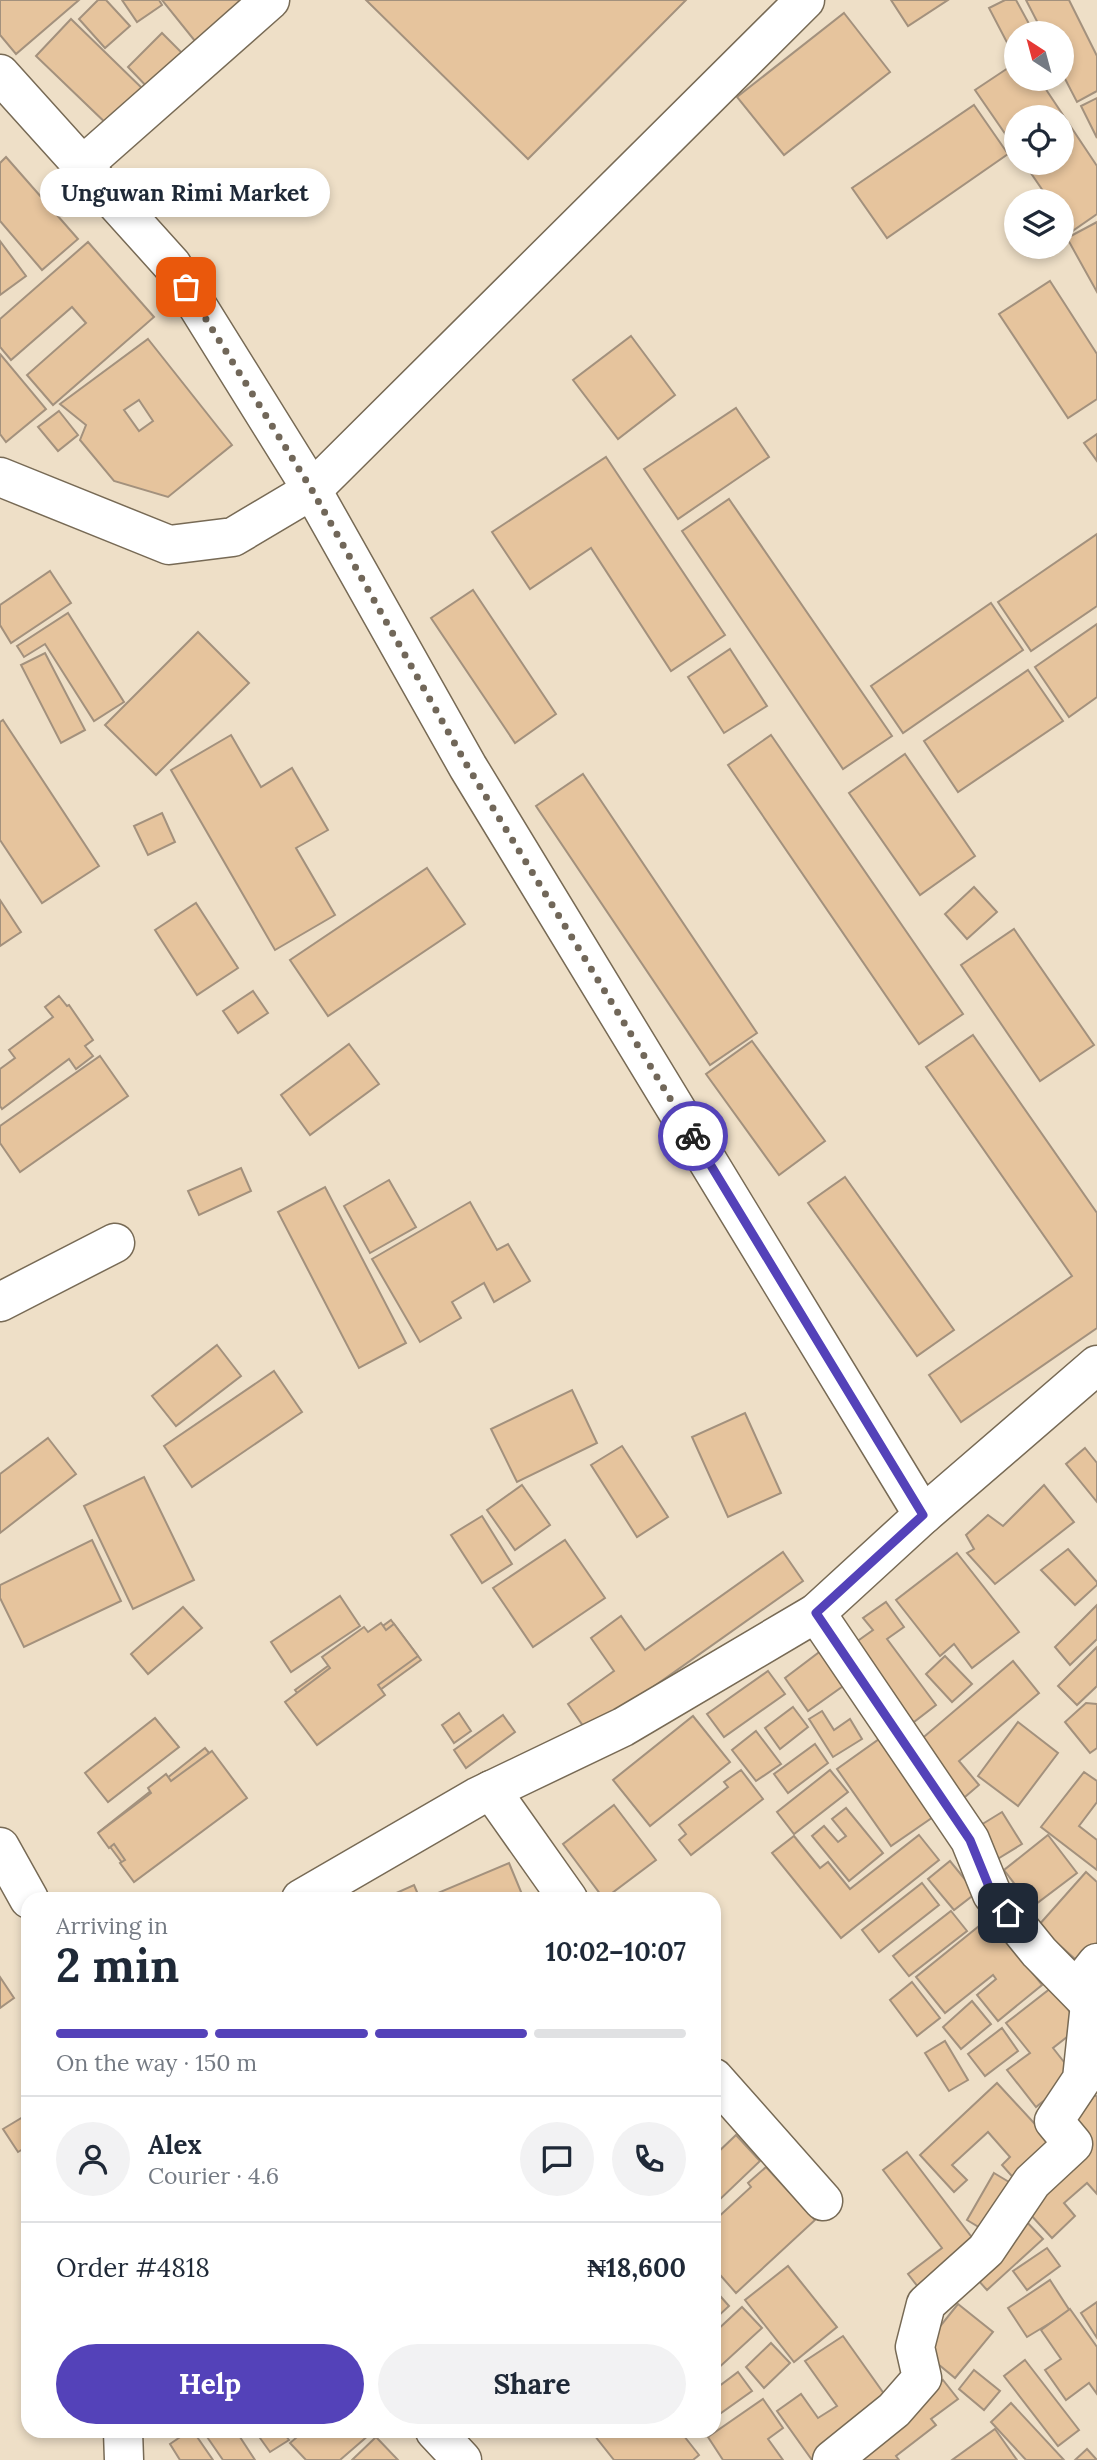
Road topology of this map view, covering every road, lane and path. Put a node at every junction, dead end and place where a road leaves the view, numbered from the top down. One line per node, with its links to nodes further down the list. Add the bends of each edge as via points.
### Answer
1 (270, 0): 4 (street)
2 (805, 0): 6 (street)
3 (0, 74): 4 (street)
4 (82, 166): 6 (street, via 172,265)
5 (0, 477): 6 (street, via 169,545 233,537)
6 (312, 490): 10 (street, via 468,767)
7 (115, 1244): 8 (street)
8 (0, 1302)
9 (1097, 1365): 10 (street)
10 (923, 1515): 11 (street)
11 (816, 1613): 12 (street, via 623,1727); 18 (street, via 970,1840 992,1894 1039,1952)
12 (491, 1790): 15 (street); 16 (street)
13 (0, 1847): 14 (street)
14 (25, 1892)
15 (313, 1892)
16 (563, 1892)
17 (1097, 1964): 18 (street, via 1089,1973)
18 (1093, 2006): 25 (street, via 1082,2080 1054,2121 1073,2144 1032,2182 986,2249 926,2304 915,2347 922,2378 894,2410)
19 (721, 2086): 20 (street)
20 (823, 2201)
21 (123, 2438): 23 (street)
22 (441, 2438): 24 (street)
23 (124, 2460)
24 (461, 2460)
25 (832, 2460)

